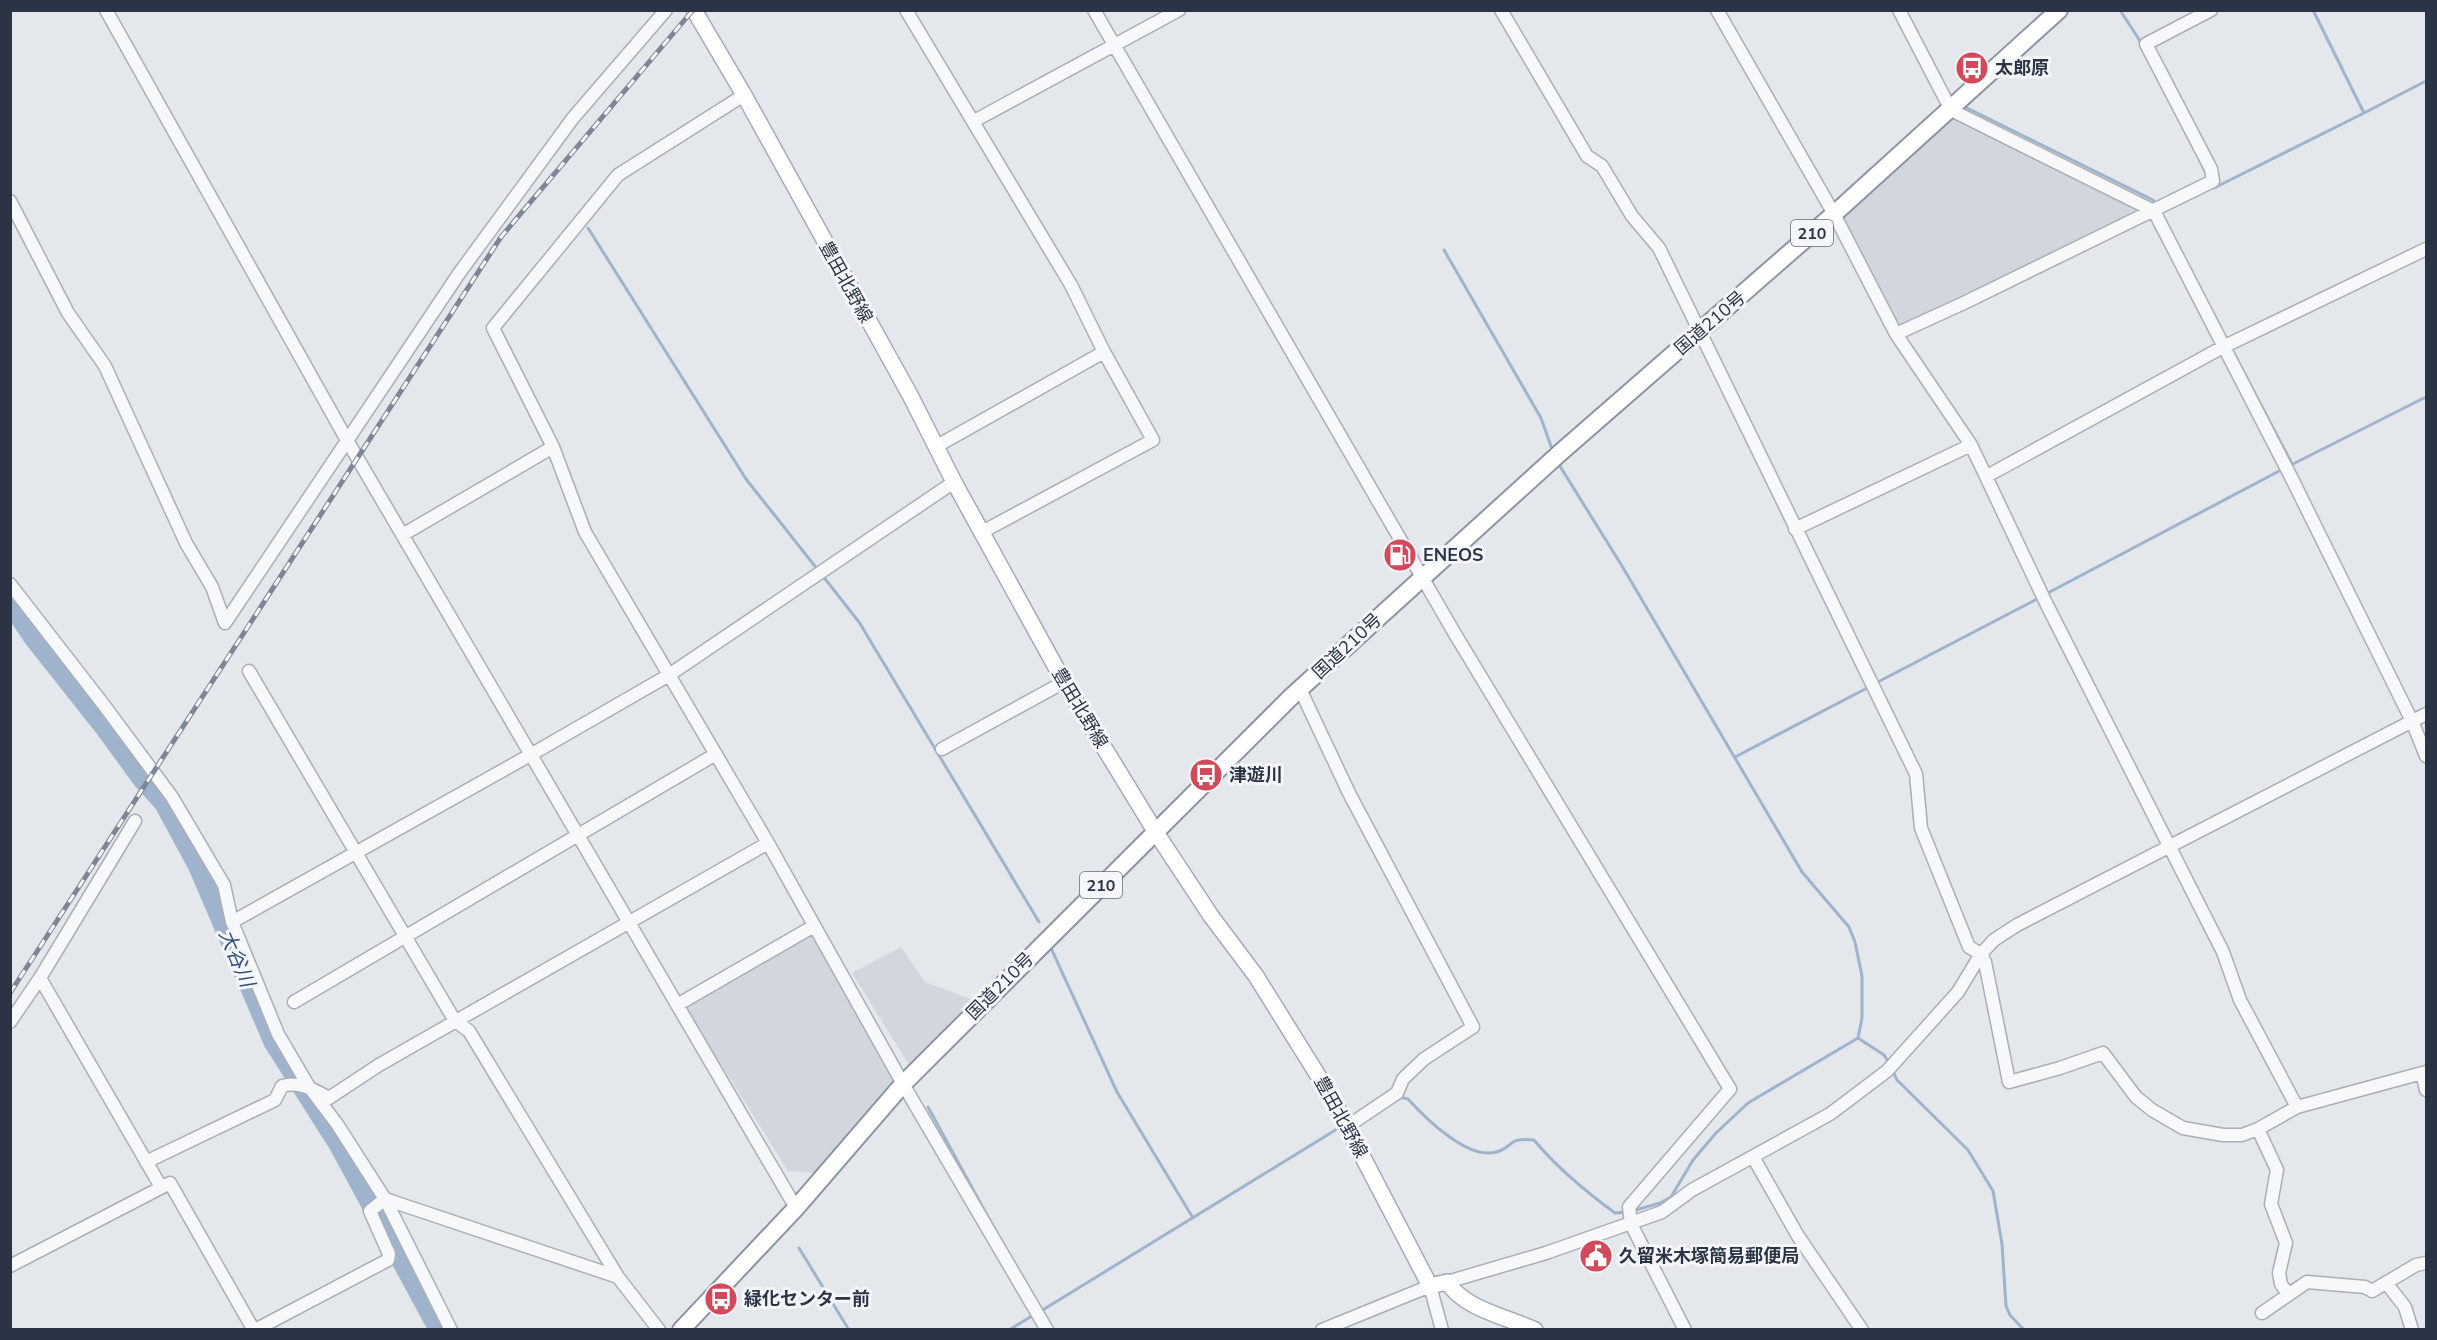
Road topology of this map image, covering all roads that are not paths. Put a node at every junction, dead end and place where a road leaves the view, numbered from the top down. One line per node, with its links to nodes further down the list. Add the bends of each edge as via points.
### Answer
1 (106, 10): 24 (street)
2 (666, 10): 24 (street, via 573,118 460,272)
3 (694, 10): 13 (main road, 豊田北野線)
4 (906, 10): 15 (street)
5 (1094, 10): 12 (street)
6 (1179, 10): 12 (street)
7 (1501, 10): 20 (street, via 1587,156 1602,166 1632,216 1659,248)
8 (1717, 10): 18 (street)
9 (1899, 10): 14 (street)
10 (2059, 10): 14 (highway, 国道210号 / 210)
11 (2211, 10): 17 (street, via 2146,44 2211,169 2213,181)
12 (1114, 44): 15 (street); 33 (street)
13 (744, 95): 25 (main road, 豊田北野線); 27 (street, via 618,175 493,328)
14 (1951, 110): 17 (street); 18 (highway, 国道210号 / 210)
15 (974, 121): 23 (street, via 1071,285)
16 (10, 201): 24 (street, via 68,313 105,366 186,543 212,587 225,622)
17 (2154, 211): 21 (street); 22 (street)
18 (1834, 214): 20 (highway, 国道210号 / 210); 21 (street)
19 (2427, 249): 22 (street)
20 (1699, 333): 30 (street); 33 (highway, 国道210号 / 210)
21 (1896, 334): 26 (street)
22 (2223, 347): 28 (street); 40 (street)
23 (1104, 352): 25 (street); 31 (street, via 1153,440)
24 (348, 442): 32 (street)
25 (936, 446): 29 (main road, 豊田北野線)
26 (1971, 446): 28 (street); 30 (street)
27 (553, 447): 32 (street); 36 (street, via 585,532)
28 (1987, 476): 49 (street, via 2046,603)
29 (954, 482): 31 (main road, 豊田北野線); 36 (street)
30 (1795, 529): 55 (street, via 1916,774 1921,828 1969,947)
31 (981, 532): 37 (main road, 豊田北野線)
32 (404, 534): 42 (street)
33 (1422, 577): 38 (highway, 国道210号 / 210); 75 (street, via 1730,1089 1629,1206)
34 (10, 584): 51 (street, via 172,797 224,885)
35 (249, 671): 50 (street)
36 (669, 675): 42 (street); 43 (street)
37 (1064, 682): 41 (street); 46 (main road, 豊田北野線)
38 (1300, 688): 46 (highway, 国道210号 / 210); 68 (street, via 1349,792 1473,1027 1424,1059 1403,1079 1397,1093)
39 (2427, 714): 40 (street)
40 (2412, 721): 44 (street); 49 (street)
41 (942, 748)
42 (532, 754): 47 (street); 50 (street)
43 (716, 754): 47 (street); 48 (street)
44 (2427, 756)
45 (135, 821): 56 (street)
46 (1155, 831): 62 (highway, 国道210号 / 210); 68 (main road, 豊田北野線, via 1256,976)
47 (579, 835): 52 (street); 54 (street)
48 (768, 843): 52 (street); 53 (street)
49 (2171, 847): 55 (street, via 2017,925); 66 (street, via 2223,952 2240,1000)
50 (354, 852): 51 (street); 54 (street)
51 (232, 922): 63 (street, via 278,1034)
52 (629, 924): 58 (street); 59 (street)
53 (814, 926): 58 (street); 62 (street)
54 (405, 937): 57 (street); 59 (street)
55 (1981, 954): 69 (street, via 2008,1082 2103,1053 2136,1096 2183,1128 2223,1135 2242,1135); 70 (street, via 1958,992 1887,1071 1830,1114)
56 (40, 978): 60 (street); 71 (street)
57 (294, 1002)
58 (677, 1005): 74 (street)
59 (455, 1021): 65 (street); 78 (street, via 469,1031)
60 (10, 1022)
61 (2424, 1072): 64 (street); 66 (street)
62 (903, 1084): 74 (highway, 国道210号 / 210); 88 (street)
63 (309, 1087): 65 (street); 67 (street); 71 (street, via 282,1086 275,1101)
64 (2427, 1090)
65 (329, 1098): 67 (street)
66 (2297, 1107): 69 (street)
67 (337, 1124): 73 (street)
68 (1348, 1126): 81 (main road, 豊田北野線)
69 (2258, 1129): 82 (street, via 2277,1170 2271,1204 2286,1243 2279,1273)
70 (1753, 1157): 75 (street, via 1692,1190 1662,1212); 93 (street, via 1798,1236)
71 (146, 1162): 72 (street)
72 (161, 1187): 77 (street); 84 (street, via 170,1183 252,1327)
73 (385, 1199): 78 (street); 84 (street, via 370,1210 388,1260); 85 (street)
74 (796, 1208): 87 (highway, 国道210号 / 210)
75 (1631, 1224): 79 (street); 92 (street)
76 (2427, 1263): 80 (street, via 2416,1264)
77 (10, 1266)
78 (618, 1277): 86 (street)
79 (1447, 1282): 81 (main road); 91 (main road, via 1454,1292 1477,1307)
80 (2387, 1284): 82 (street, via 2372,1291 2365,1287 2307,1282); 94 (street, via 2405,1307)
81 (1430, 1286): 89 (street); 90 (street)
82 (2288, 1294): 83 (street)
83 (2262, 1312)
84 (257, 1329)
85 (452, 1329)
86 (659, 1329)
87 (681, 1329)
88 (1047, 1329)
89 (1322, 1329)
90 (1442, 1329)
91 (1535, 1329)
92 (1684, 1329)
93 (1862, 1329)
94 (2412, 1329)

